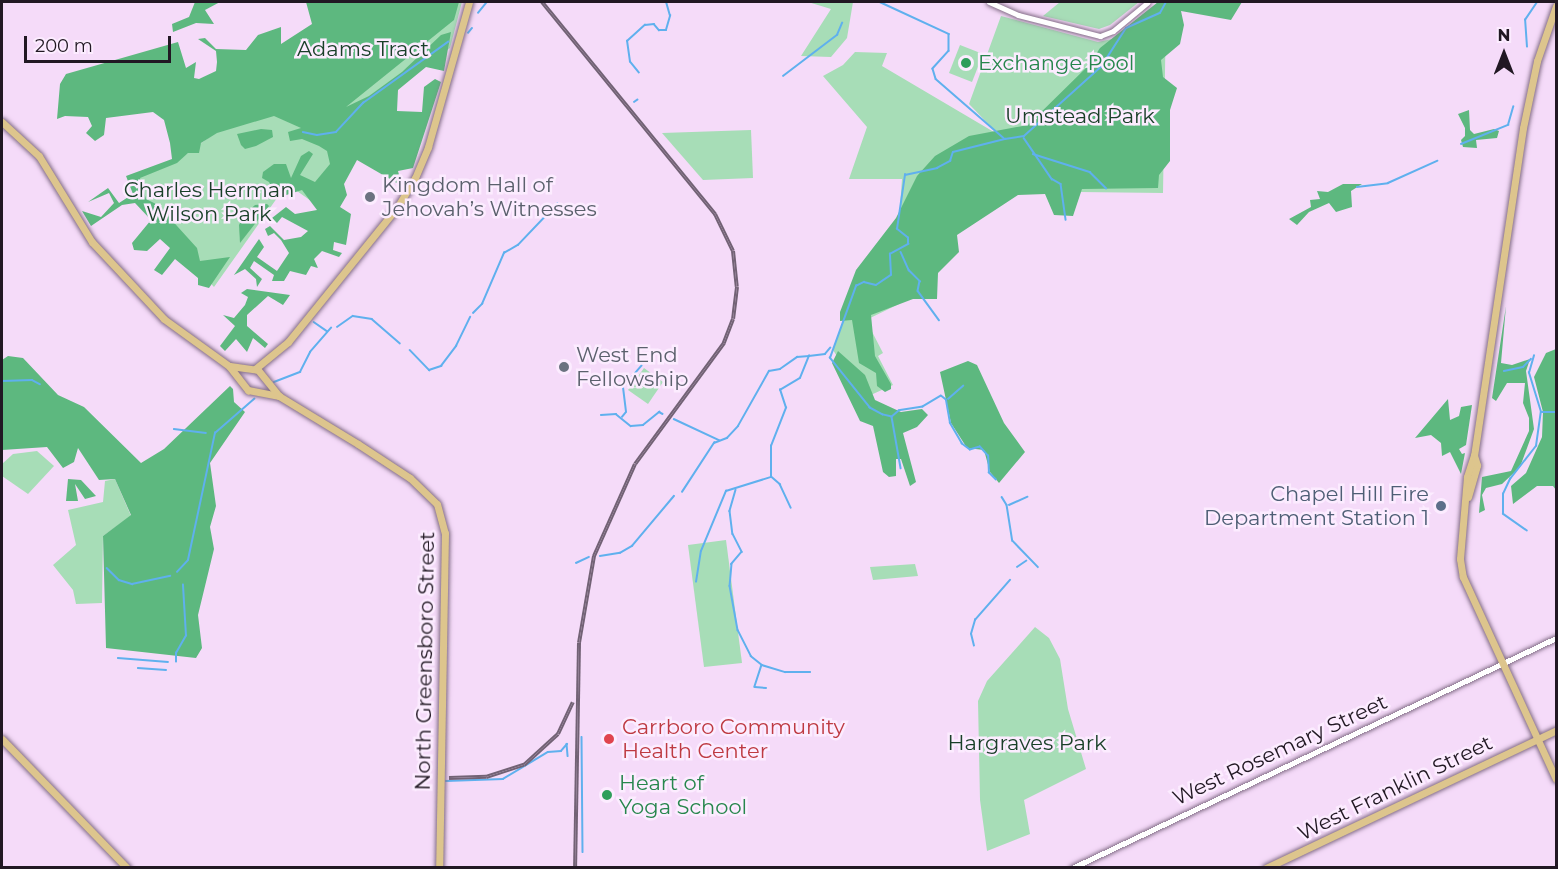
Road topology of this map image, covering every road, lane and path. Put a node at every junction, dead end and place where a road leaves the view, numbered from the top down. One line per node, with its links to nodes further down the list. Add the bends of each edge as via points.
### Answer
1 (469, 2): 6 (main road, via 430,141 415,178 357,257)
2 (988, 2): 3 (street, via 1018,15 1100,36 1113,32)
3 (1149, 2)
4 (1557, 6): 13 (main road, via 1524,118)
5 (2, 122): 7 (main road, via 39,156 85,232 119,275 196,346)
6 (272, 357): 8 (main road); 9 (main road)
7 (229, 366): 8 (main road); 10 (main road)
8 (253, 369): 9 (main road, North Greensboro Street); 10 (main road)
9 (265, 377): 11 (main road); 12 (main road, North Greensboro Street)
10 (242, 381): 11 (main road, via 248,390)
11 (257, 391): 12 (main road, North Greensboro Street)
12 (279, 396): 22 (main road, North Greensboro Street, via 411,478 437,504 443,520)
13 (1474, 455): 14 (main road, via 1467,482); 14 (main road, via 1476,470)
14 (1468, 497): 16 (main road, via 1460,566)
15 (1557, 638): 16 (street, West Rosemary Street)
16 (1503, 663): 18 (main road); 23 (street, West Rosemary Street)
17 (1557, 730): 18 (main road, West Franklin Street)
18 (1537, 738): 20 (main road); 24 (main road, West Franklin Street)
19 (2, 739): 21 (main road)
20 (1557, 779)
21 (127, 867)
22 (439, 867)
23 (1072, 867)
24 (1266, 867)

